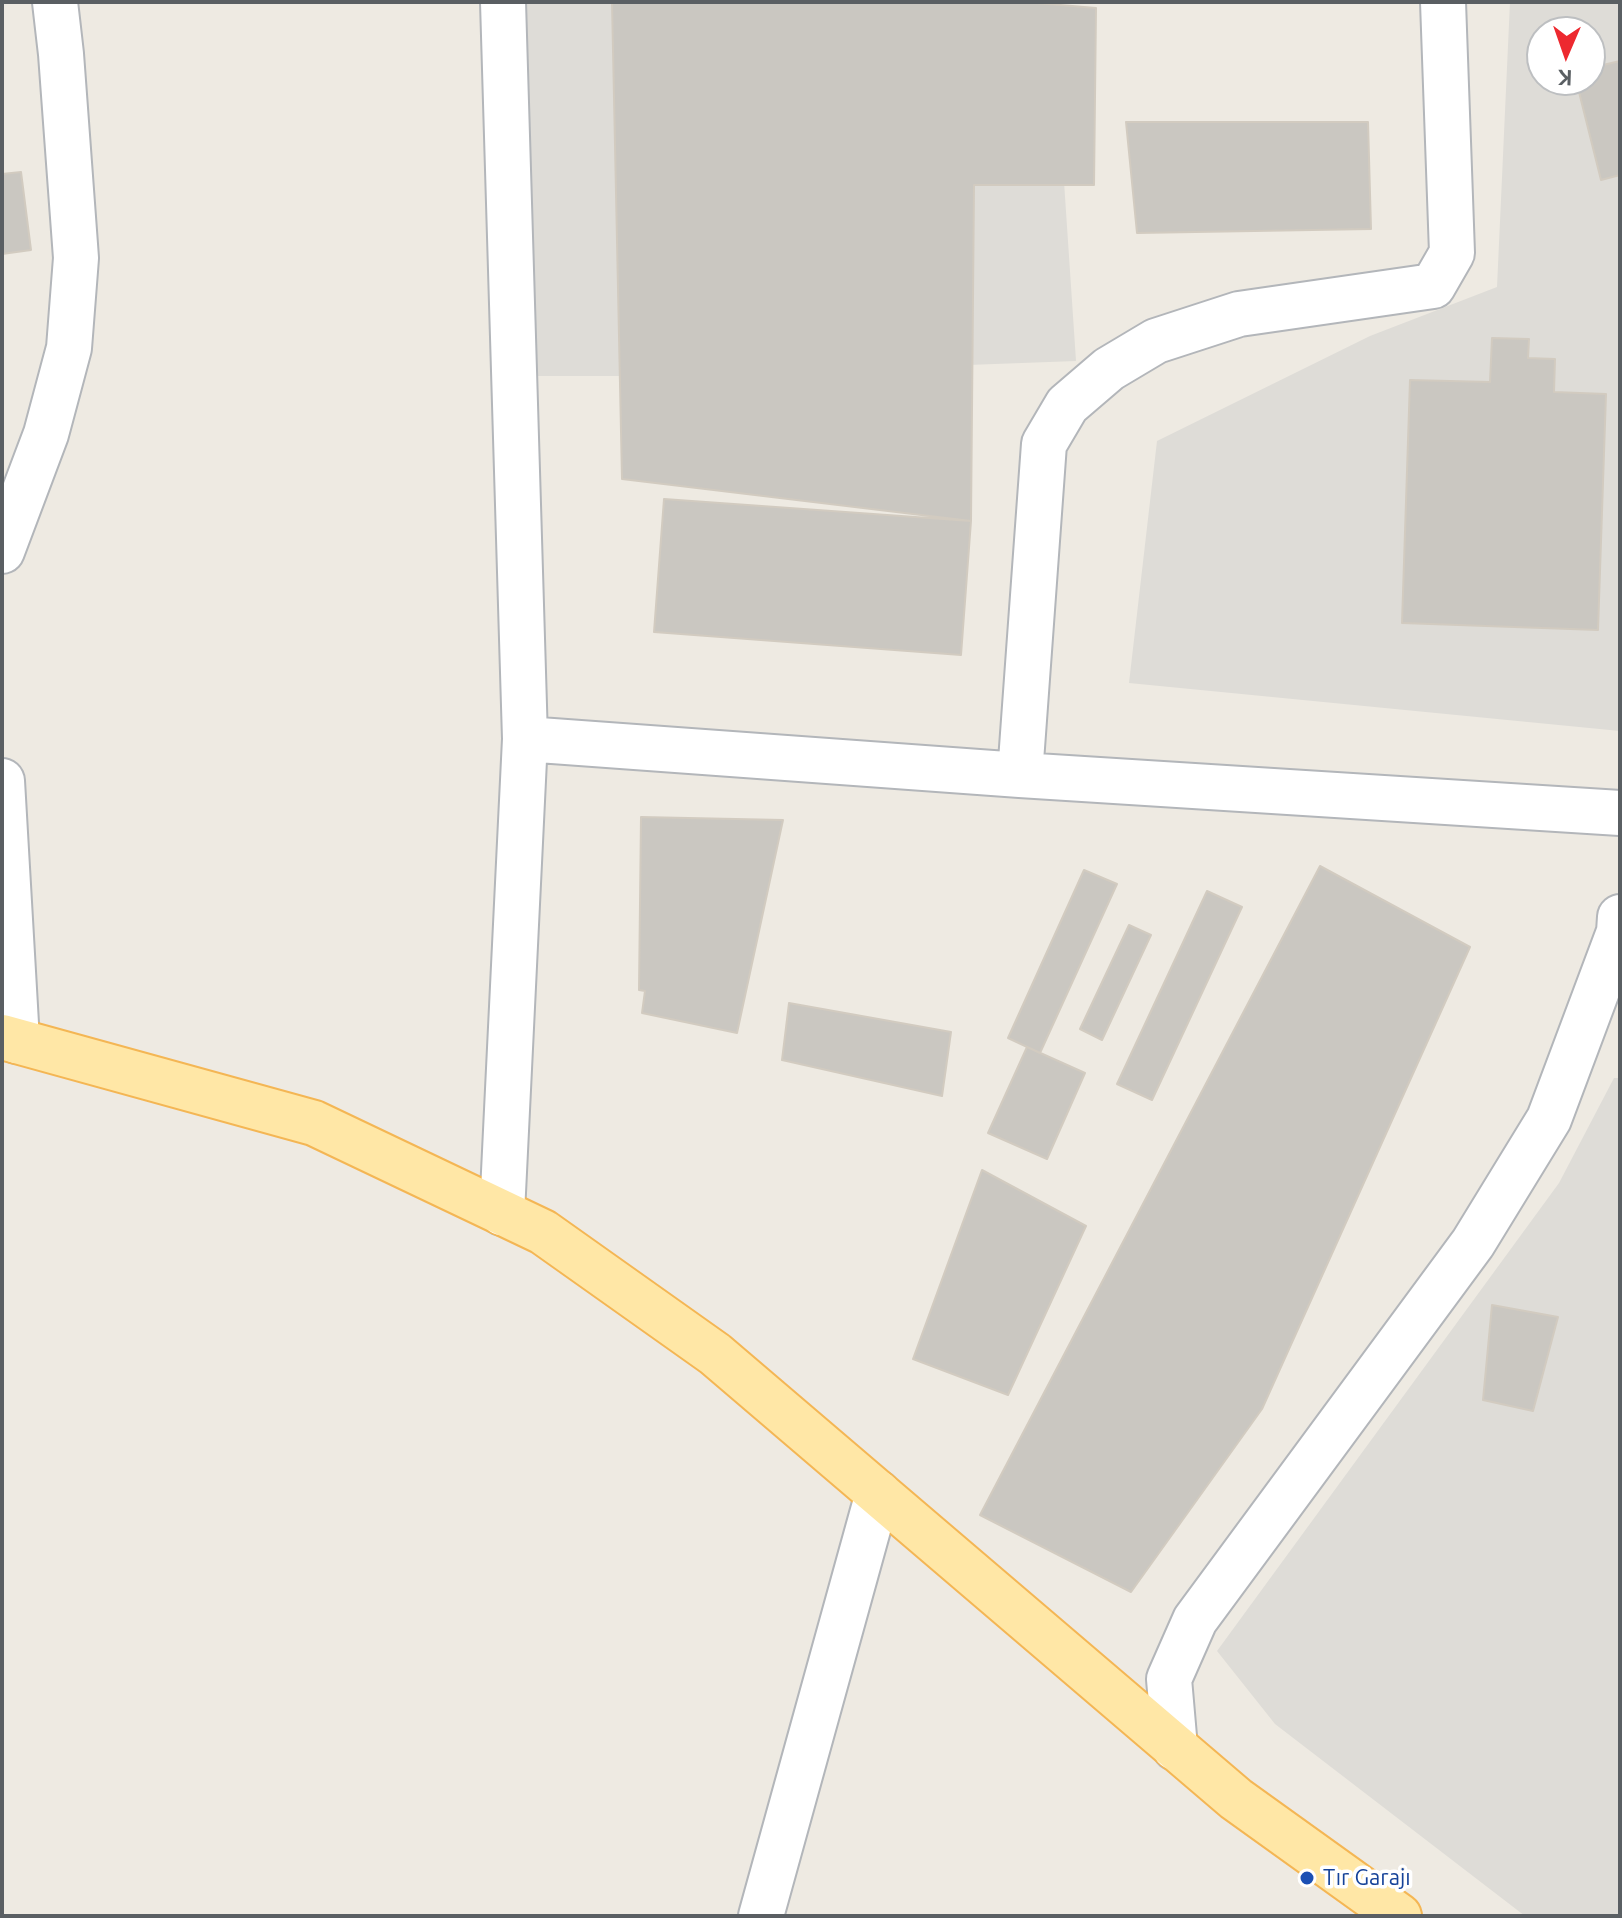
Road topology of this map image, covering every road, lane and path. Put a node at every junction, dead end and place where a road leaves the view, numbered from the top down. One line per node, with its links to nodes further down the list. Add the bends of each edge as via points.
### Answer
1 (55, 2): 4 (street, via 76,258 69,348 46,434)
2 (503, 2): 5 (street)
3 (1443, 2): 6 (street, via 1452,253 1433,286 1239,314 1156,341 1109,369 1067,405 1044,444)
4 (2, 551)
5 (525, 739): 6 (street); 11 (street)
6 (1020, 775): 8 (street)
7 (2, 781): 10 (street)
8 (1620, 813)
9 (1620, 917): 13 (street, via 1619,932 1549,1119 1473,1243 1195,1620 1169,1679)
10 (9, 1039): 11 (main road, via 314,1123)
11 (502, 1213): 12 (main road, via 543,1232 715,1354)
12 (878, 1493): 13 (main road); 14 (street)
13 (1175, 1748): 15 (main road, via 1236,1799)
14 (761, 1916)
15 (1399, 1916)

